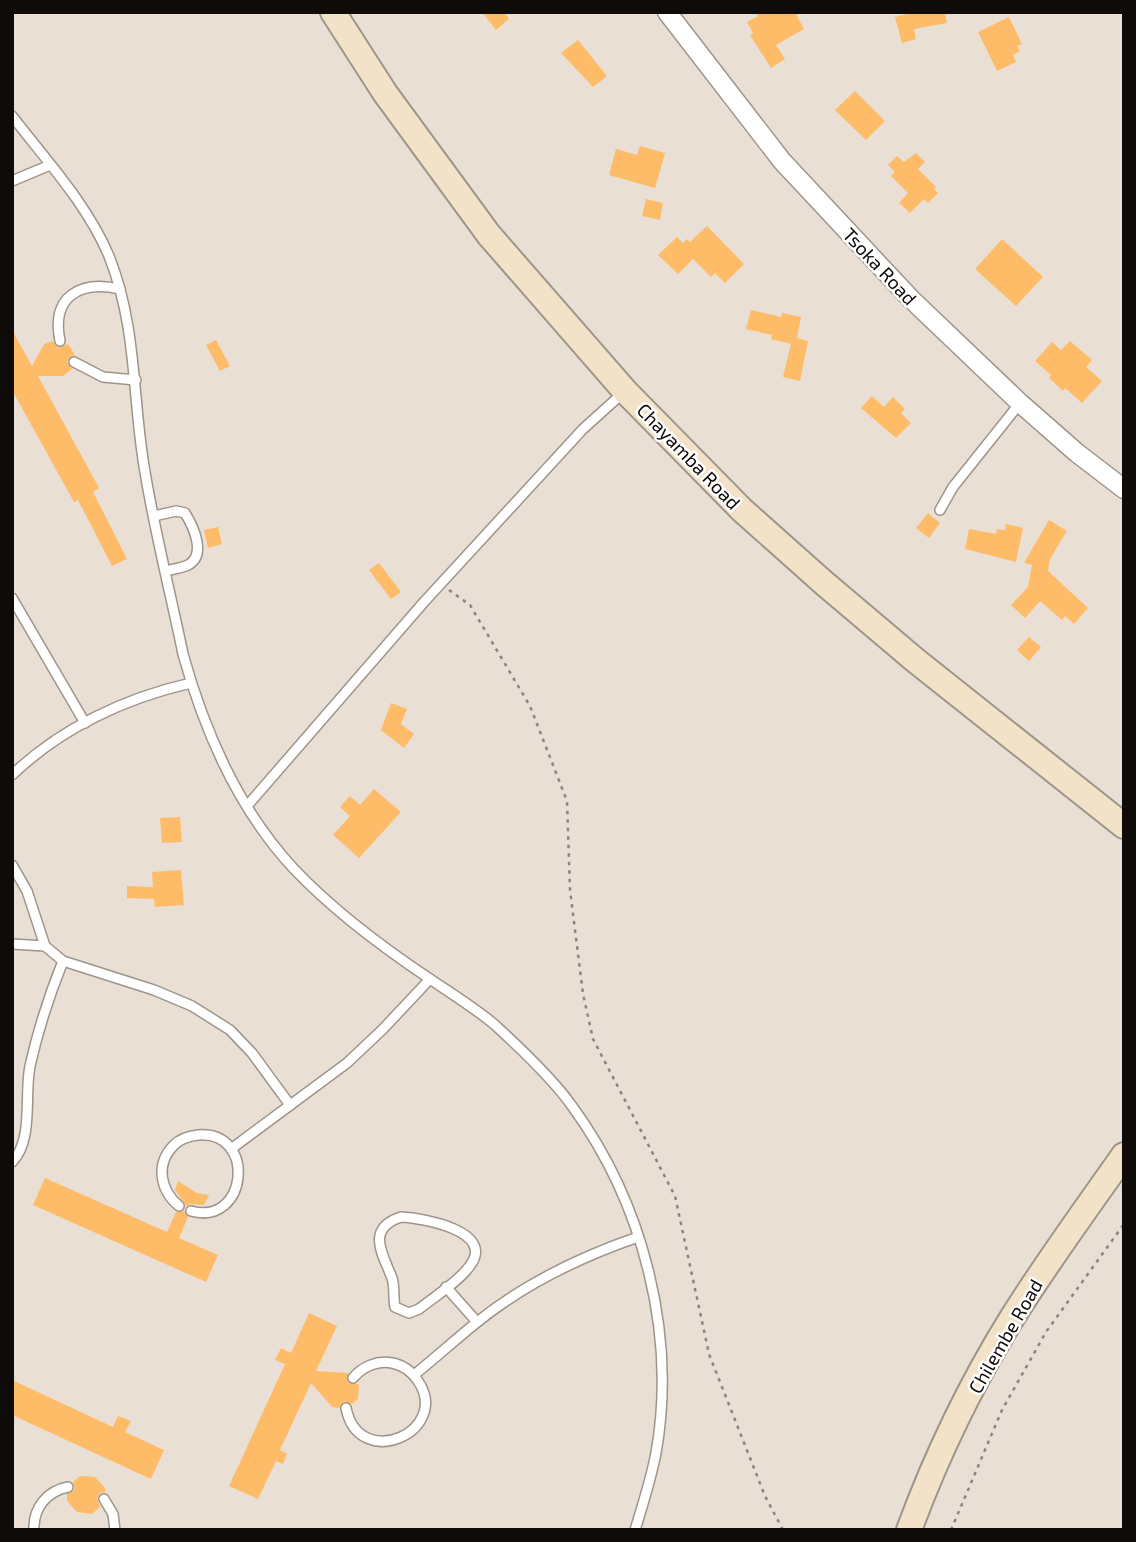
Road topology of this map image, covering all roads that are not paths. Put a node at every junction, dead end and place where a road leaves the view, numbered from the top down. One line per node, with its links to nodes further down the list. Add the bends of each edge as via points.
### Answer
1 (333, 12): 10 (main road, Chayamba Road, via 385,93 489,235)
2 (667, 12): 11 (street, Tsoka Road, via 782,161 909,298)
3 (12, 116): 4 (lane)
4 (50, 165): 5 (lane); 6 (lane, via 101,239)
5 (12, 181)
6 (120, 289): 7 (lane, via 92,286 66,299 58,321); 9 (lane)
7 (60, 341)
8 (74, 362): 9 (lane, via 103,377)
9 (136, 380): 14 (lane)
10 (625, 391): 20 (lane, via 583,429 441,584); 21 (main road, Chayamba Road, via 742,510 824,583)
11 (1020, 403): 12 (street, Tsoka Road); 13 (lane)
12 (1124, 489)
13 (940, 510)
14 (154, 516): 15 (lane); 15 (lane, via 185,513 197,545 190,564)
15 (166, 571): 17 (lane)
16 (12, 598): 18 (lane)
17 (191, 683): 18 (lane, via 158,690); 20 (lane)
18 (85, 723): 19 (lane, via 33,755)
19 (12, 775)
20 (247, 806): 26 (lane, via 264,834 303,877)
21 (1124, 826)
22 (12, 865): 24 (lane, via 27,891)
23 (12, 944): 24 (lane)
24 (45, 946): 25 (lane)
25 (63, 961): 27 (lane, via 154,990 192,1006 230,1030 253,1053); 30 (lane, via 33,1053 24,1137)
26 (430, 979): 27 (lane, via 347,1063); 33 (lane, via 494,1024 571,1104 599,1147)
27 (290, 1105): 28 (lane)
28 (231, 1149): 31 (lane, via 205,1135 176,1143 161,1170 163,1185); 32 (lane, via 240,1178 235,1192 212,1211)
29 (1124, 1154): 44 (main road, Chilembe Road, via 1011,1319 943,1449)
30 (12, 1162)
31 (179, 1206)
32 (191, 1211)
33 (638, 1237): 35 (lane, via 532,1284); 43 (lane, via 651,1280 662,1374 656,1452)
34 (446, 1287): 34 (lane, via 409,1313 395,1307 393,1282 381,1252 382,1228 401,1217 466,1234 475,1255 470,1266); 35 (lane)
35 (477, 1322): 36 (lane)
36 (414, 1375): 37 (lane, via 404,1367 378,1363); 38 (lane, via 422,1386 424,1412 409,1434 398,1440 372,1440 360,1434)
37 (353, 1378)
38 (346, 1408)
39 (68, 1487): 41 (lane, via 54,1491 39,1505)
40 (104, 1499): 42 (lane)
41 (34, 1530)
42 (115, 1530)
43 (635, 1530)
44 (909, 1530)

